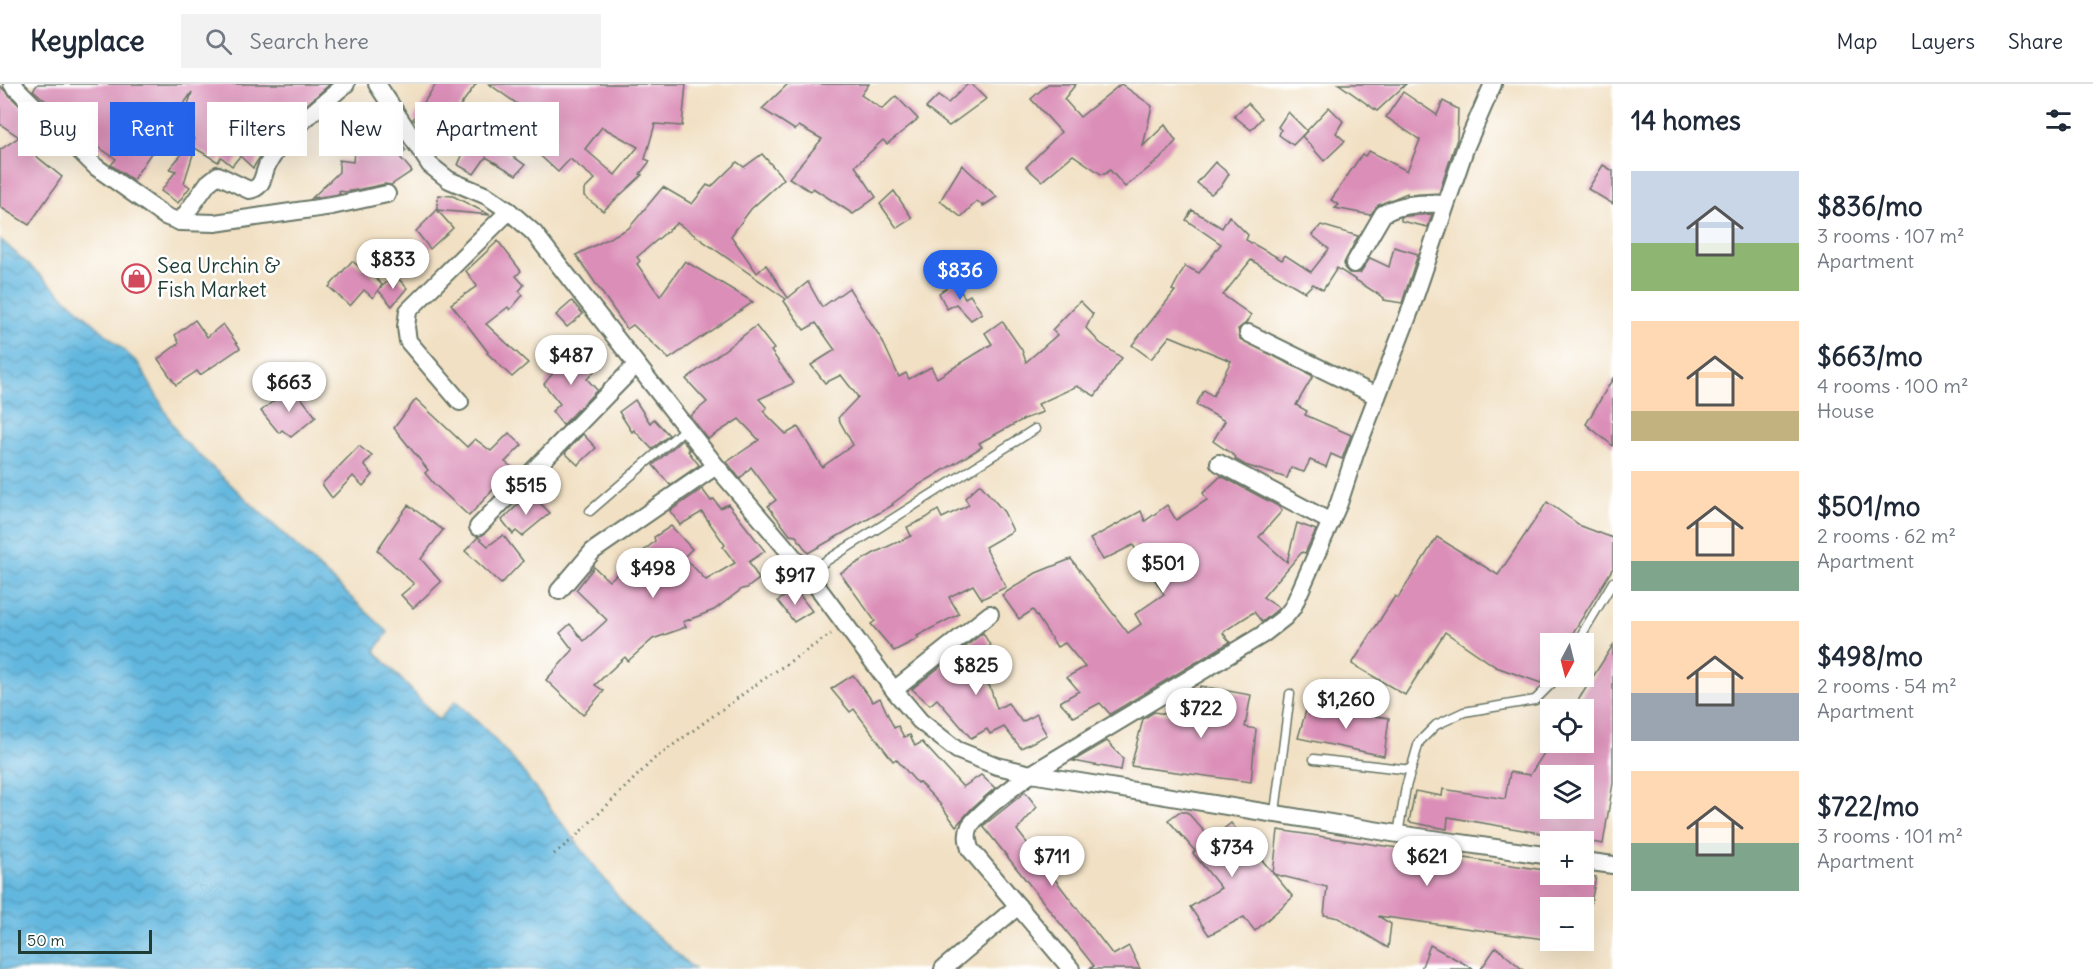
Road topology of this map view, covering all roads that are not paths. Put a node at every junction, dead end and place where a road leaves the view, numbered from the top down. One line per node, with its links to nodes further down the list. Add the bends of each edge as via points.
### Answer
1 (12, 84): 8 (street, via 96,167 165,216)
2 (346, 84): 8 (street, via 306,118 277,150 258,187 249,190 218,175)
3 (376, 84): 7 (street, via 429,165 449,180 487,196)
4 (1493, 84): 6 (street)
5 (387, 194): 8 (street, via 215,223)
6 (1445, 204): 9 (street, via 1389,210); 12 (street, via 1410,312)
7 (509, 211): 11 (street, via 534,233); 13 (street, via 408,311 408,341)
8 (180, 222)
9 (1354, 264)
10 (1248, 333): 12 (street)
11 (636, 365): 14 (street); 20 (street)
12 (1377, 396): 19 (street)
13 (460, 402)
14 (686, 428): 17 (street); 18 (lane)
15 (1035, 429): 21 (lane)
16 (1219, 463): 19 (street)
17 (716, 466): 21 (street); 23 (street, via 593,551)
18 (590, 511)
19 (1331, 522): 31 (street, via 1285,617 1252,641)
20 (478, 527)
21 (807, 573): 27 (street)
22 (1613, 582): 25 (lane)
23 (559, 591)
24 (990, 614): 27 (street)
25 (1583, 633)
26 (1548, 687): 30 (lane, via 1535,700 1464,712 1436,724 1419,742)
27 (894, 690): 31 (street, via 920,722 957,750)
28 (1290, 694): 32 (lane)
29 (1314, 759): 30 (lane)
30 (1411, 770): 33 (lane)
31 (1031, 774): 32 (street); 37 (street, via 971,825 967,837 970,849)
32 (1275, 812): 33 (street)
33 (1398, 834): 34 (street)
34 (1540, 854)
35 (1594, 862): 36 (street)
36 (1613, 865)
37 (1018, 906): 38 (street); 39 (street)
38 (943, 969)
39 (1071, 969)

